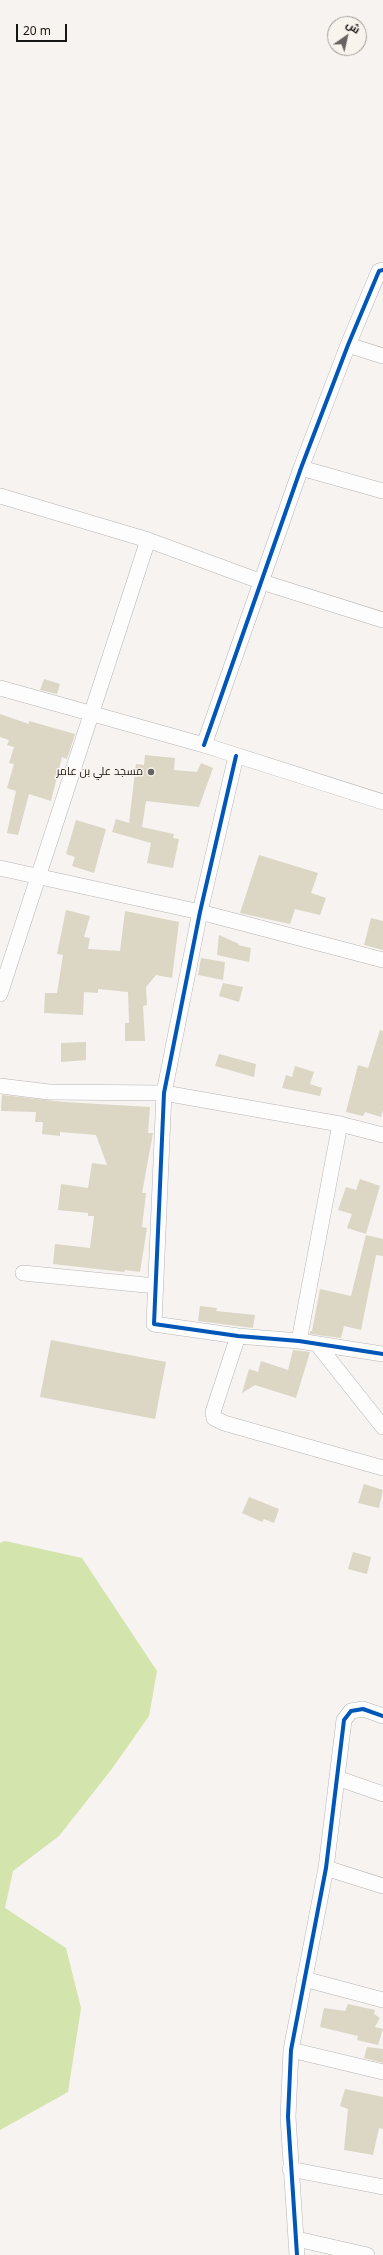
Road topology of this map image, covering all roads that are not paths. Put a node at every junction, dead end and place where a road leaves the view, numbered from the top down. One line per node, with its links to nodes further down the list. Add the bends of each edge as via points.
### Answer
1 (383, 270): 2 (street, via 379,271)
2 (348, 345): 3 (street); 4 (street)
3 (383, 356)
4 (301, 468): 5 (street); 8 (street)
5 (383, 491)
6 (0, 496): 7 (street)
7 (148, 540): 8 (street); 11 (street)
8 (262, 582): 9 (street); 12 (street)
9 (383, 620)
10 (0, 688): 11 (street)
11 (90, 715): 12 (street); 16 (street)
12 (204, 745): 13 (street)
13 (236, 756): 14 (street); 17 (street)
14 (383, 802)
15 (0, 868): 16 (street)
16 (37, 877): 17 (street); 19 (street)
17 (200, 912): 18 (street); 21 (street)
18 (383, 960)
19 (0, 994)
20 (0, 1086): 21 (street, via 49,1092)
21 (164, 1093): 22 (street); 25 (street)
22 (340, 1124): 23 (street); 27 (street)
23 (383, 1135)
24 (23, 1273): 25 (street)
25 (156, 1286): 26 (street, via 154,1324)
26 (238, 1336): 27 (street); 31 (street, via 213,1412 214,1418)
27 (299, 1341): 28 (street)
28 (318, 1344): 29 (street); 30 (street)
29 (383, 1354)
30 (383, 1427)
31 (383, 1468)
32 (383, 1716): 33 (street, via 363,1709 350,1711 344,1720)
33 (337, 1778): 34 (street); 35 (street)
34 (383, 1794)
35 (326, 1868): 36 (street); 37 (street)
36 (383, 1886)
37 (304, 1979): 38 (street); 39 (street)
38 (383, 2000)
39 (291, 2050): 40 (street); 41 (street, via 288,2116)
40 (383, 2072)
41 (290, 2169): 42 (street); 43 (street)
42 (383, 2187)
43 (297, 2238): 44 (street); 45 (street)
44 (297, 2255)
45 (367, 2255)

